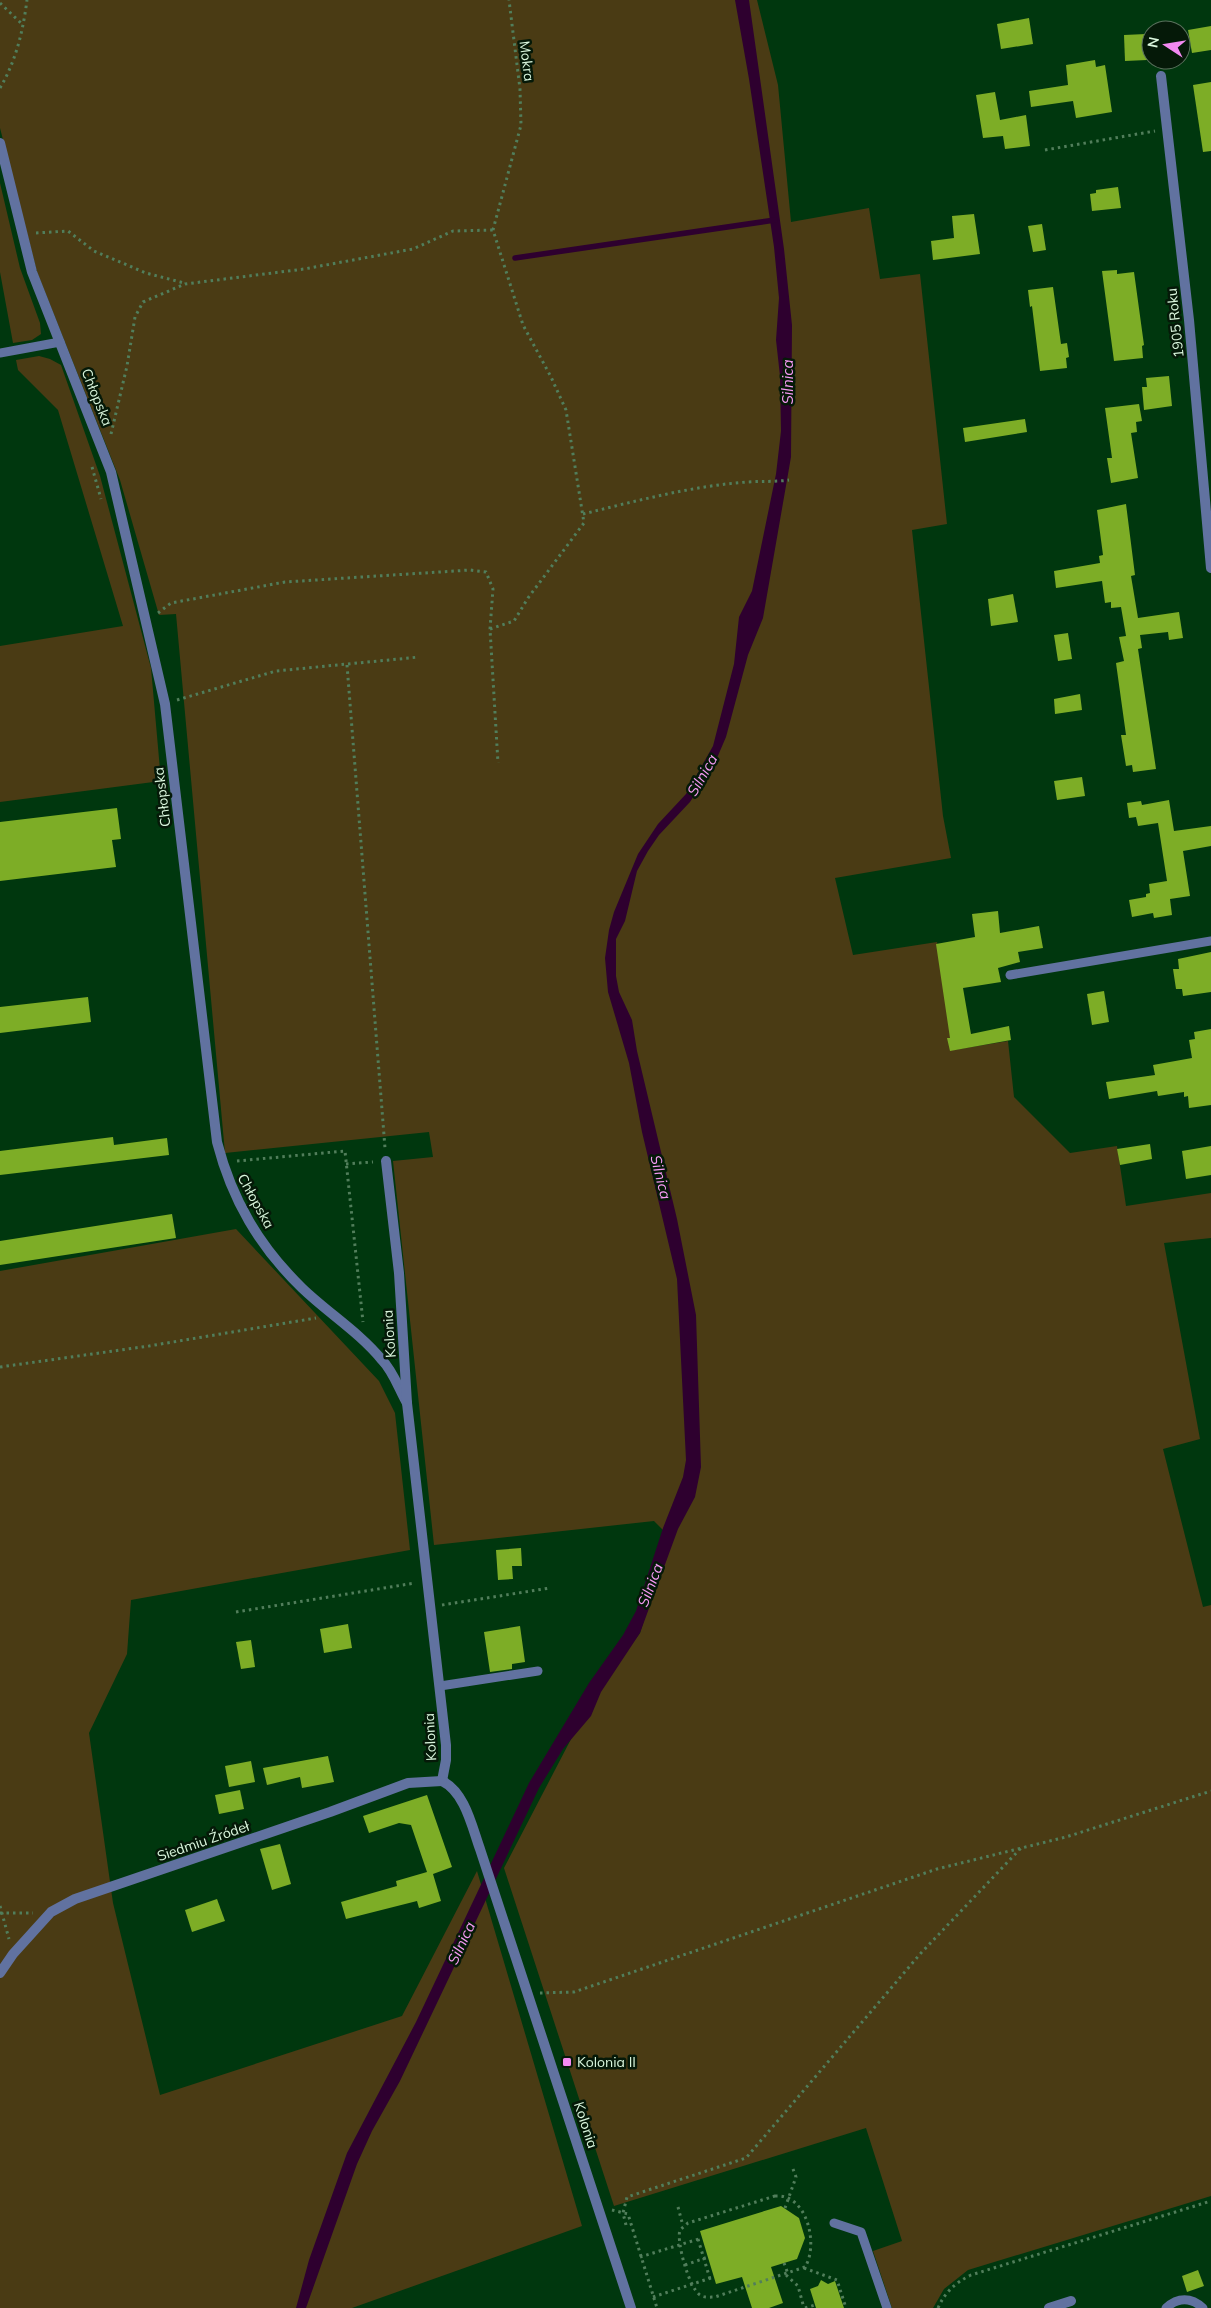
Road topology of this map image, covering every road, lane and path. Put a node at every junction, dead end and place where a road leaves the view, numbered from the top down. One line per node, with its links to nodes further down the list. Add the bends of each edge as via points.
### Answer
1 (27, 0): 4 (path)
2 (509, 0): 10 (path, Mokra, via 520,89 520,125)
3 (0, 3): 4 (path)
4 (24, 25): 6 (path, via 11,70)
5 (1161, 76): 7 (street, 1905 Roku)
6 (0, 88)
7 (1167, 129): 9 (path); 18 (street, 1905 Roku, via 1189,320)
8 (0, 143): 11 (street, Chłopska)
9 (1045, 150)
10 (493, 230): 12 (path, via 453,231 413,248 304,269); 17 (path, via 523,325 566,410)
11 (22, 234): 12 (path, via 68,231 94,251 146,273); 13 (street, Chłopska, via 32,272)
12 (185, 284): 15 (path, via 143,302 136,317)
13 (60, 342): 14 (lane); 15 (street, Chłopska)
14 (0, 352)
15 (105, 457): 19 (street, Chłopska)
16 (789, 480): 17 (path, via 748,482 683,492)
17 (582, 514): 20 (path, via 584,523 514,621)
18 (1211, 568)
19 (145, 622): 20 (path, via 171,603 285,582 470,570 486,572 493,589); 23 (street, Chłopska)
20 (490, 629): 24 (path)
21 (419, 657): 22 (path)
22 (347, 665): 23 (path, via 276,671); 27 (path)
23 (165, 704): 28 (street, Chłopska)
24 (498, 763)
25 (1211, 941): 26 (lane)
26 (1010, 975)
27 (386, 1161): 29 (path); 33 (street, Kolonia, via 399,1273)
28 (222, 1163): 29 (path, via 345,1151); 30 (street, Chłopska, via 246,1219 272,1256)
29 (346, 1164): 31 (path)
30 (334, 1316): 31 (street, Chłopska); 32 (path)
31 (365, 1340): 33 (street, Chłopska, via 384,1361)
32 (0, 1367)
33 (407, 1403): 34 (street, Kolonia)
34 (429, 1581): 36 (street, Kolonia); 37 (path)
35 (550, 1588): 36 (path)
36 (432, 1607): 39 (street, Kolonia)
37 (236, 1612)
38 (538, 1671): 39 (lane)
39 (440, 1686): 40 (street, Kolonia, via 446,1746)
40 (442, 1781): 44 (street, Siedmiu Źródeł, via 408,1783 75,1899); 48 (street, Kolonia, via 461,1801 496,1892)
41 (1211, 1791): 42 (path)
42 (1021, 1848): 48 (path, via 937,1869 574,1992 544,1992); 55 (path, via 921,1953 746,2158 627,2197 623,2213)
43 (0, 1906): 45 (path)
44 (51, 1912): 45 (path); 46 (street, Siedmiu Źródeł)
45 (1, 1913): 46 (path)
46 (13, 1954): 47 (street, Siedmiu Źródeł)
47 (0, 1973)
48 (530, 1996): 69 (street, Kolonia)
49 (793, 2169): 50 (path, via 796,2177)
50 (788, 2198): 53 (path); 56 (path, via 775,2196); 62 (path, via 803,2212 811,2236 812,2250)
51 (1211, 2201): 73 (path, via 971,2275 953,2285)
52 (678, 2207): 56 (path)
53 (785, 2208)
54 (834, 2223): 72 (lane, via 861,2232)
55 (626, 2225)
56 (684, 2226): 57 (path, via 679,2233)
57 (680, 2245): 58 (path); 59 (path, via 700,2238); 61 (path)
58 (640, 2257)
59 (706, 2258): 61 (path); 64 (path, via 712,2278)
60 (784, 2263): 63 (path)
61 (686, 2265): 64 (path)
62 (804, 2268): 63 (path); 71 (path, via 837,2280)
63 (786, 2274): 64 (path, via 712,2297 701,2296); 70 (path, via 798,2286)
64 (692, 2284): 65 (path)
65 (653, 2297)
66 (1071, 2301): 68 (street)
67 (815, 2305): 70 (path)
68 (1055, 2307)
69 (631, 2308)
70 (805, 2308)
71 (846, 2308)
72 (887, 2308)
73 (938, 2308)
74 (1166, 2308): 75 (lane, via 1173,2302 1188,2300)
75 (1203, 2308)

